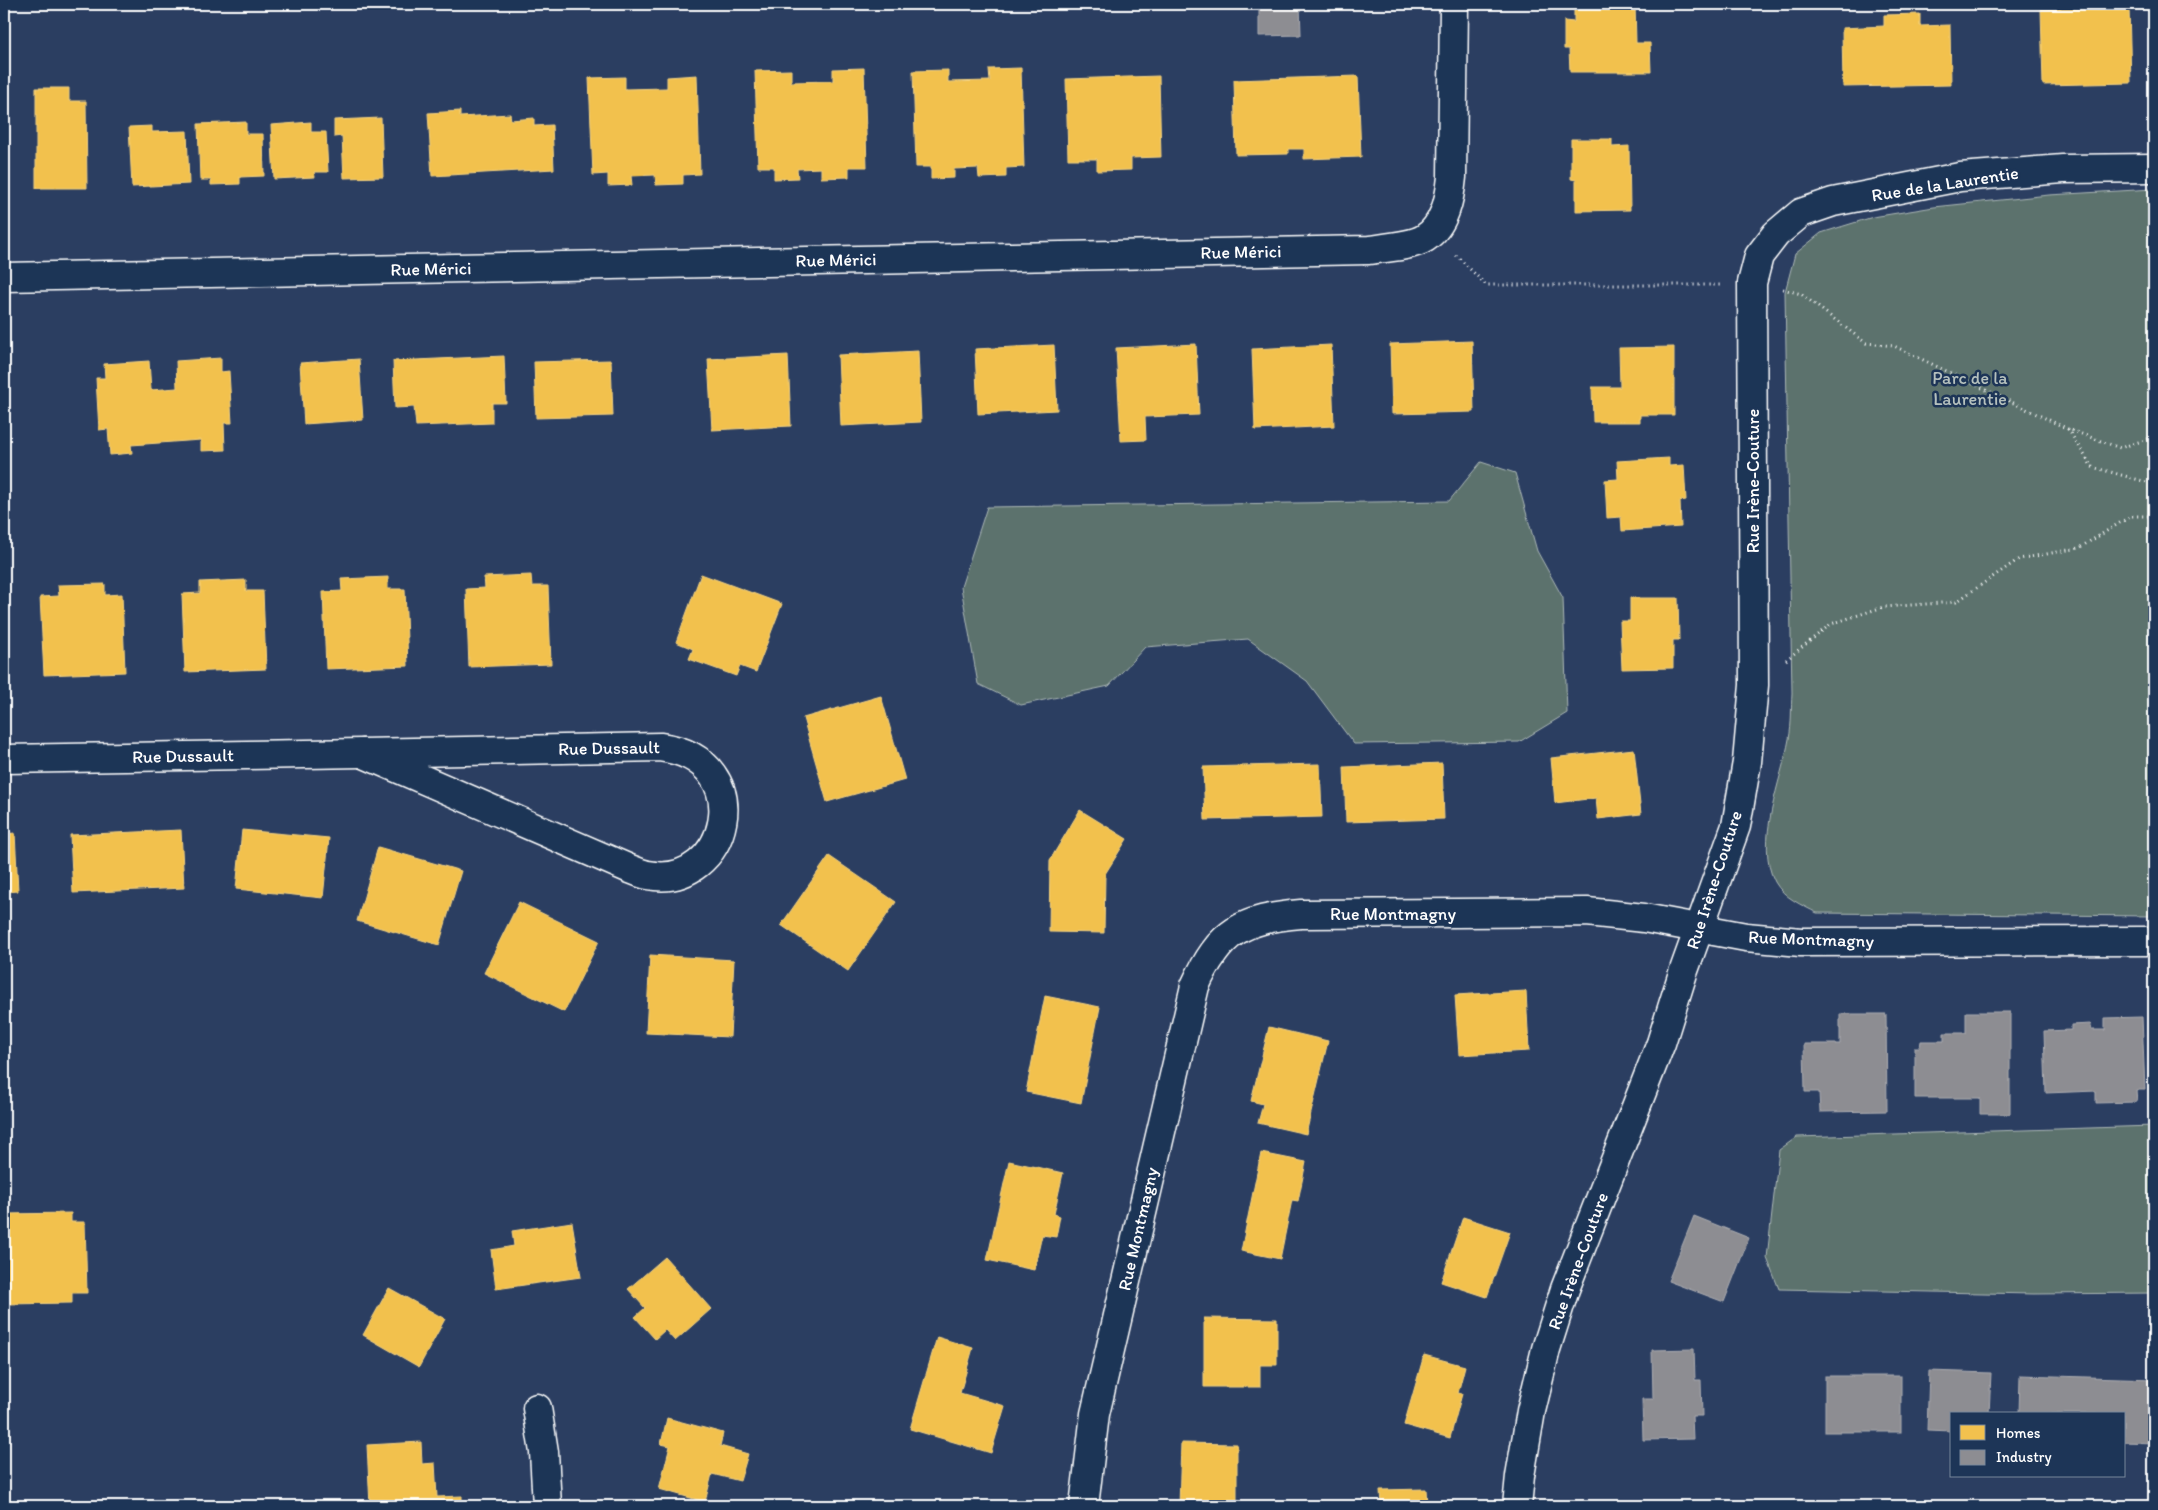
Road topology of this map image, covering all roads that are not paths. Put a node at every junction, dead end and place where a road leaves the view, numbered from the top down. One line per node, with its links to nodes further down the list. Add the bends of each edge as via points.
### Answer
1 (1454, 4): 4 (street, Rue Mérici, via 1450,200 1440,221 1425,238 1395,247)
2 (2154, 168): 3 (street, Rue de la Laurentie, via 2064,169 1960,177 1833,202 1801,213)
3 (1776, 234): 7 (street, Rue Irène-Couture, via 1759,256 1752,283 1754,685 1747,762 1736,826)
4 (4, 277)
5 (362, 753): 5 (street, Rue Dussault, via 649,876 668,876 686,871 714,846 722,828 724,809 715,778 692,755 676,749); 6 (street, Rue Dussault)
6 (4, 759)
7 (1699, 928): 8 (street, Rue Montmagny, via 1800,942); 11 (street, Rue Montmagny, via 1587,912 1301,914 1272,916 1246,925 1226,937 1208,958 1195,986 1095,1414); 12 (street, Rue Irène-Couture, via 1661,1043 1565,1289 1546,1349 1531,1411)
8 (2154, 941)
9 (537, 1408): 10 (street)
10 (547, 1506)
11 (1084, 1506)
12 (1517, 1506)

